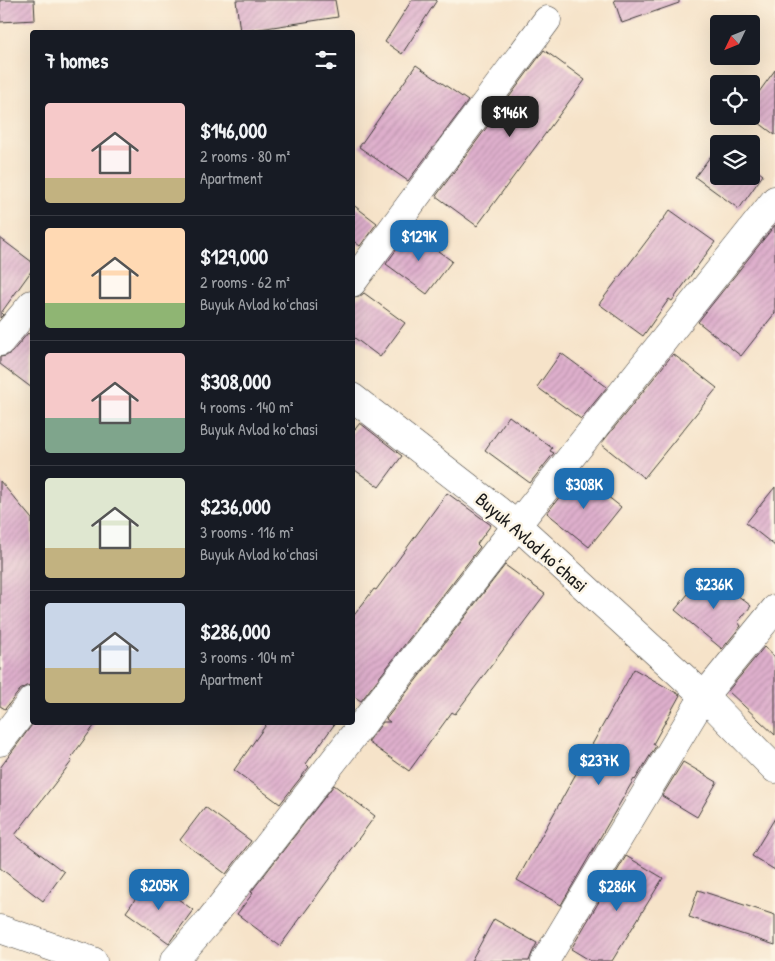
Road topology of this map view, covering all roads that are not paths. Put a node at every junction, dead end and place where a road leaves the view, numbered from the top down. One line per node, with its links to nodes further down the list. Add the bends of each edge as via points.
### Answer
1 (547, 20): 3 (street)
2 (775, 200): 7 (street)
3 (355, 279)
4 (30, 306): 5 (street)
5 (0, 342)
6 (355, 399): 7 (street, Buyuk Avlod koʻchasi)
7 (517, 525): 9 (street, Buyuk Avlod koʻchasi); 15 (street, via 210,920)
8 (775, 609): 9 (street)
9 (704, 696): 12 (street, Buyuk Avlod koʻchasi); 16 (street)
10 (30, 703): 11 (street)
11 (0, 742)
12 (775, 769)
13 (0, 929): 14 (street)
14 (94, 961)
15 (174, 961)
16 (545, 961)

